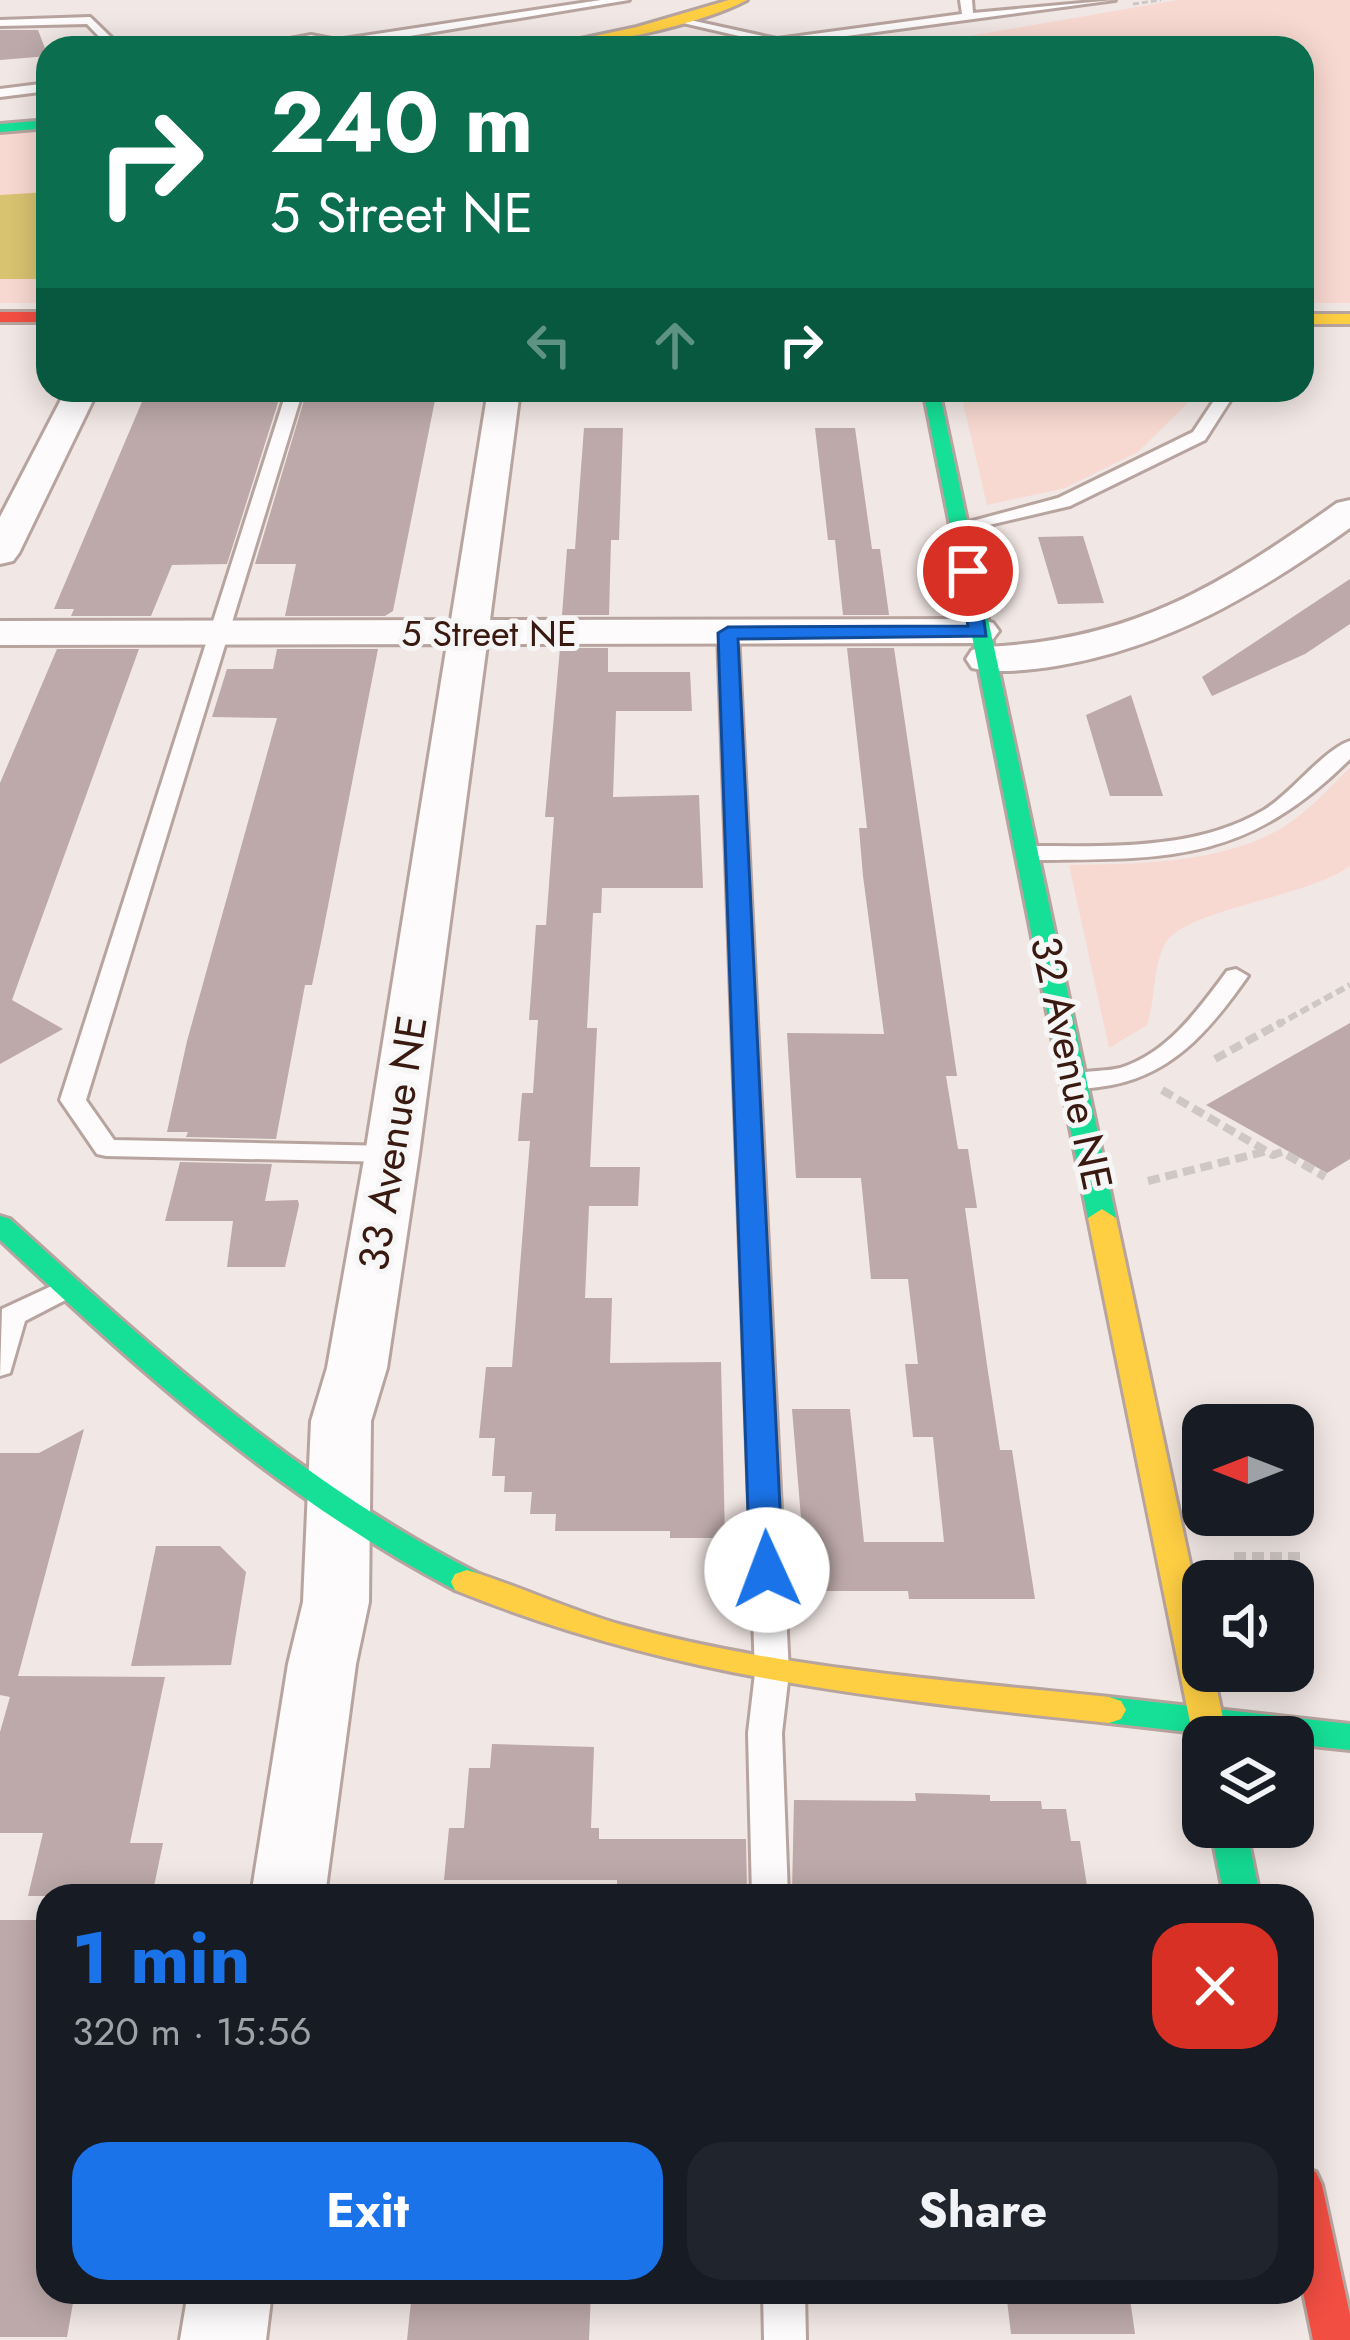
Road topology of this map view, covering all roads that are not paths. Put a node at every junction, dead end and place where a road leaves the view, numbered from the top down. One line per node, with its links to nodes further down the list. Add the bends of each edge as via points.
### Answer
1 (622, 0): 5 (lane)
2 (741, 0): 8 (street)
3 (966, 0): 7 (lane)
4 (1109, 0): 7 (lane)
5 (613, 2): 10 (lane); 13 (lane)
6 (771, 6): 11 (street)
7 (968, 17): 17 (lane)
8 (676, 20): 11 (lane); 14 (street)
9 (0, 22): 12 (lane, via 90,20)
10 (593, 23)
11 (705, 28): 15 (street); 16 (lane)
12 (105, 36)
13 (390, 36)
14 (601, 36)
15 (669, 36)
16 (740, 36)
17 (823, 36)
18 (36, 88): 19 (lane)
19 (0, 93)
20 (36, 112): 21 (street)
21 (0, 116)
22 (36, 125): 23 (street)
23 (0, 128)
24 (0, 317): 25 (street)
25 (36, 317)
26 (1314, 319): 27 (street)
27 (1350, 319)
28 (76, 402): 35 (street)
29 (291, 402): 37 (lane)
30 (503, 402): 38 (street, 33 Avenue NE)
31 (933, 402): 34 (street, 32 Avenue NE)
32 (1221, 402): 34 (lane, via 1199,436 1064,502)
33 (1350, 512): 40 (street, 5 Street NE, via 1255,579 1123,643 1044,660)
34 (959, 527): 40 (street, 32 Avenue NE)
35 (0, 553)
36 (0, 633): 37 (street, 5 Street NE)
37 (216, 633): 38 (street, 5 Street NE); 45 (lane, via 73,1100 106,1148)
38 (469, 633): 39 (street, 5 Street NE); 45 (street, 33 Avenue NE)
39 (728, 633): 40 (street, 5 Street NE); 50 (lane)
40 (982, 645): 42 (street, 32 Avenue NE)
41 (1350, 747): 42 (lane, via 1270,816 1220,837 1126,852)
42 (1028, 853): 44 (street, 32 Avenue NE)
43 (1236, 976): 44 (lane, via 1192,1038 1143,1070)
44 (1076, 1081): 51 (street, 32 Avenue NE)
45 (392, 1154): 49 (street, 33 Avenue NE, via 341,1421)
46 (0, 1225): 47 (street)
47 (69, 1287): 48 (lane, via 12,1316); 49 (street, via 230,1428)
48 (0, 1366)
49 (339, 1508): 50 (street, via 431,1565 565,1624 652,1651); 56 (street, 33 Avenue NE, via 335,1602)
50 (772, 1673): 52 (street); 57 (lane, via 765,1732)
51 (1206, 1716)
52 (1182, 1726)
53 (1314, 1735): 54 (street)
54 (1350, 1737)
55 (1232, 1848): 58 (street)
56 (290, 1884)
57 (770, 1884)
58 (1240, 1884)
59 (1314, 2243): 64 (street)
60 (228, 2304): 62 (street)
61 (784, 2304): 63 (lane)
62 (223, 2340)
63 (785, 2340)
64 (1334, 2340)

